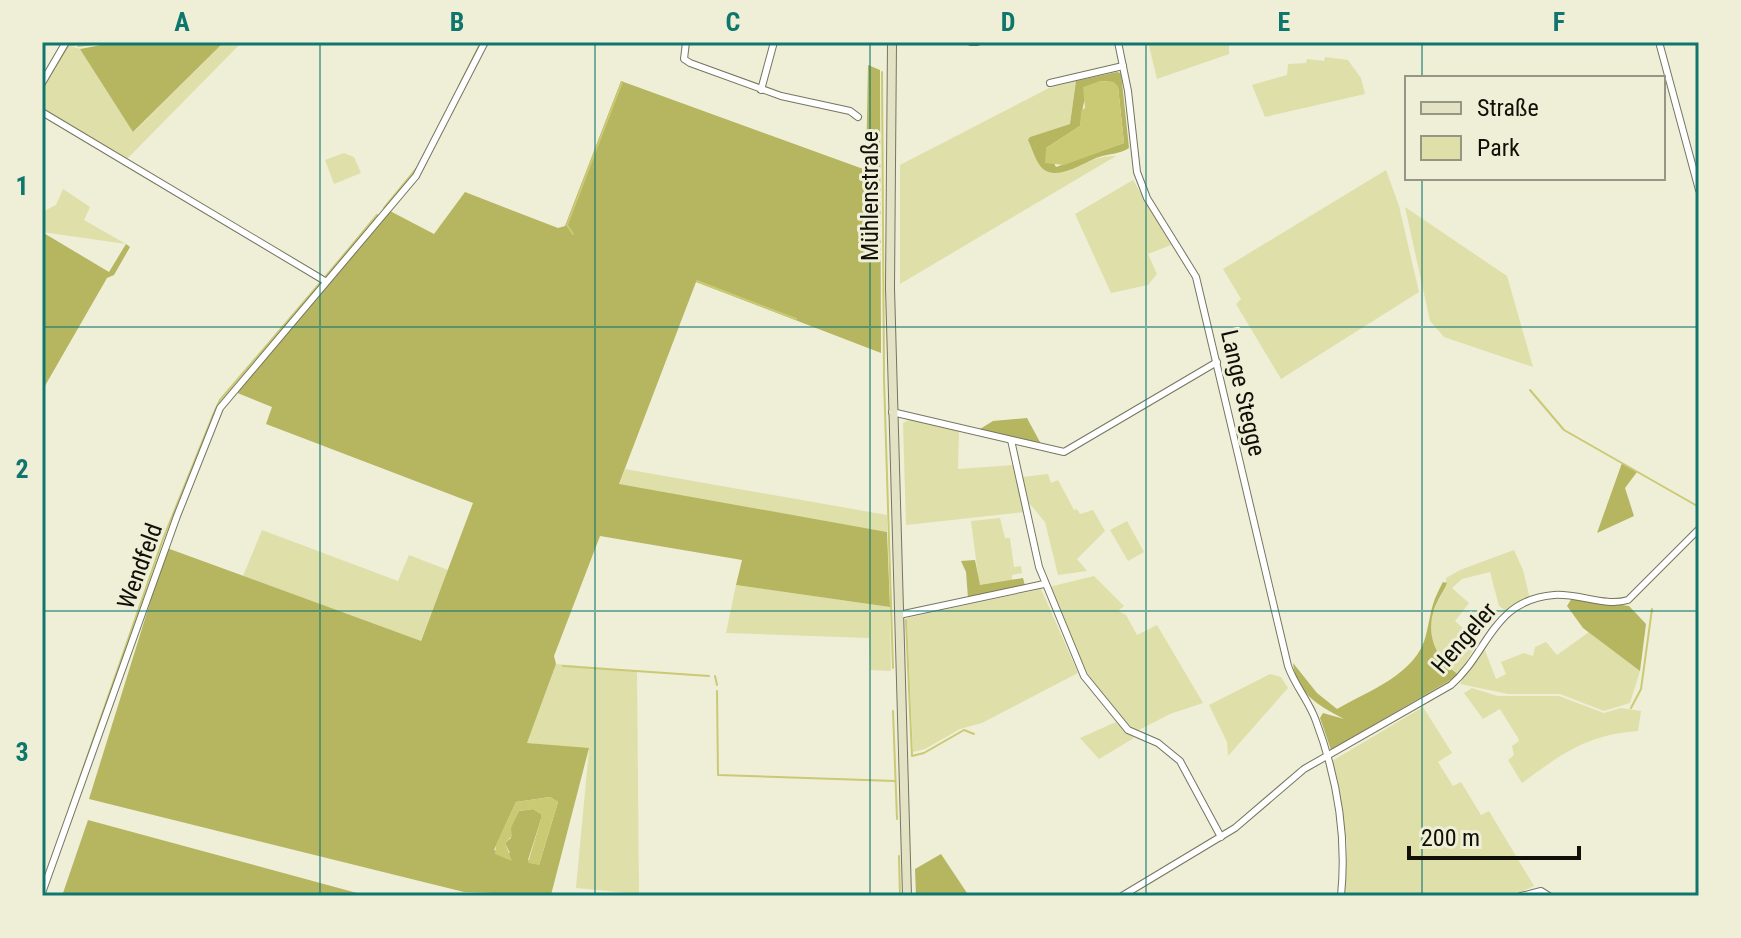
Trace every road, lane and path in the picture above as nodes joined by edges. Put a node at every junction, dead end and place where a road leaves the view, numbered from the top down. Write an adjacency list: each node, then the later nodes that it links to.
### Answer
1 (66, 42): 11 (street)
2 (485, 42): 17 (street, Wendfeld)
3 (686, 42): 13 (street)
4 (774, 42): 13 (street)
5 (892, 42): 19 (main road, Mühlenstraße)
6 (971, 42): 7 (street)
7 (977, 42)
8 (1118, 42): 10 (street, Lange Stegge)
9 (1659, 42): 16 (street)
10 (1123, 66): 12 (street); 18 (street, Lange Stegge)
11 (42, 83)
12 (1050, 83)
13 (761, 90): 15 (street)
14 (42, 112): 17 (street)
15 (858, 117)
16 (1699, 190)
17 (325, 281): 26 (street, Wendfeld)
18 (1217, 362): 20 (street); 24 (street, Lange Stegge)
19 (892, 412): 20 (street); 23 (main road, Mühlenstraße)
20 (1011, 440): 22 (street)
21 (1699, 529): 24 (street, Hengeler)
22 (1044, 584): 23 (street); 25 (street)
23 (899, 615): 27 (main road, Mühlenstraße)
24 (1328, 758): 25 (street, Hengeler); 29 (street, Lange Stegge)
25 (1221, 837): 28 (street, Hengeler)
26 (42, 893)
27 (907, 896)
28 (1122, 896)
29 (1341, 896)
30 (1521, 896): 31 (street)
31 (1549, 896)

